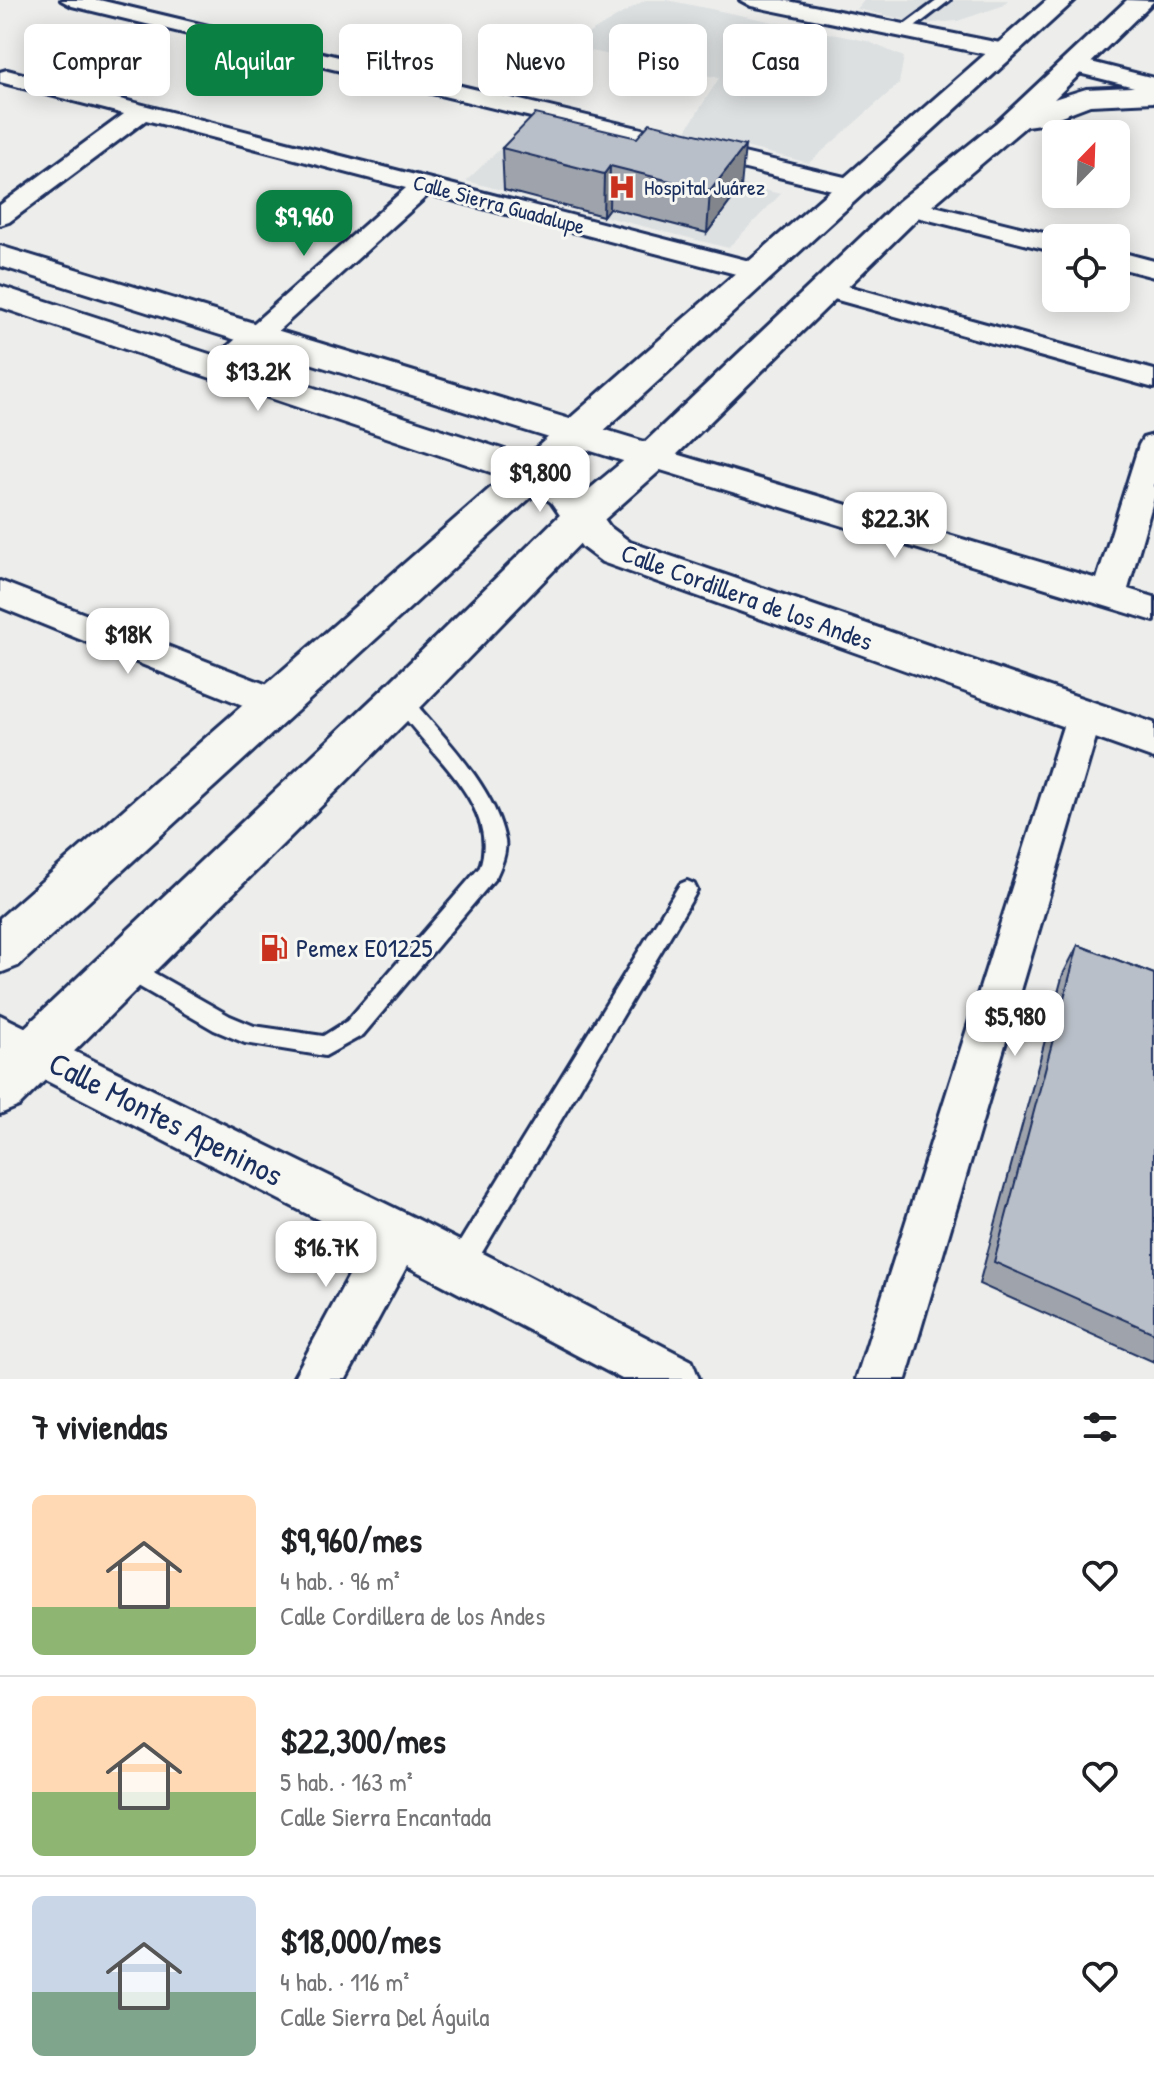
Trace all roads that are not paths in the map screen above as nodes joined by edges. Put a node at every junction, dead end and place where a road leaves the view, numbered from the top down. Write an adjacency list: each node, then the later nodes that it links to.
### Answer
1 (72, 0): 15 (street)
2 (751, 0): 6 (street)
3 (945, 0): 6 (lane)
4 (1062, 0): 7 (main road)
5 (1142, 0): 8 (main road)
6 (903, 31): 7 (street)
7 (1005, 51): 15 (main road)
8 (1075, 65): 10 (street); 13 (main road)
9 (7, 77): 12 (street, Calle Sierra Guadalupe)
10 (1154, 85)
11 (1154, 94): 13 (main road)
12 (142, 112): 14 (street, Calle Sierra Guadalupe); 17 (street)
13 (1006, 129): 16 (main road)
14 (424, 185): 22 (street, Calle Sierra Guadalupe); 25 (street)
15 (853, 187): 22 (main road)
16 (910, 208): 18 (street); 23 (main road)
17 (0, 217)
18 (1042, 241)
19 (0, 256): 25 (main road)
20 (1130, 263): 21 (street)
21 (1154, 269)
22 (759, 272): 28 (main road)
23 (826, 288): 27 (street); 30 (main road)
24 (0, 296): 26 (main road, Calle Cordillera de los Andes)
25 (255, 336): 26 (street); 28 (main road)
26 (219, 369): 31 (main road, Calle Cordillera de los Andes)
27 (1154, 379)
28 (577, 434): 30 (main road); 31 (main road)
29 (1154, 445): 34 (street)
30 (652, 457): 32 (main road); 34 (street)
31 (534, 473): 32 (main road, Calle Cordillera de los Andes); 37 (main road)
32 (583, 516): 36 (main road); 38 (main road, Calle Cordillera de los Andes)
33 (0, 593): 37 (street)
34 (1109, 595): 35 (street)
35 (1154, 609)
36 (401, 699): 42 (main road); 42 (lane)
37 (278, 704): 41 (main road)
38 (1084, 717): 39 (main road, Calle Cordillera de los Andes); 49 (street)
39 (1154, 741)
40 (687, 890): 46 (lane)
41 (0, 950)
42 (123, 967): 43 (main road)
43 (18, 1044): 44 (main road); 45 (street, Calle Montes Apeninos)
44 (0, 1088)
45 (398, 1235): 46 (street, Calle Montes Apeninos); 47 (street)
46 (459, 1267): 48 (street, Calle Montes Apeninos)
47 (318, 1379)
48 (674, 1379)
49 (881, 1379)

